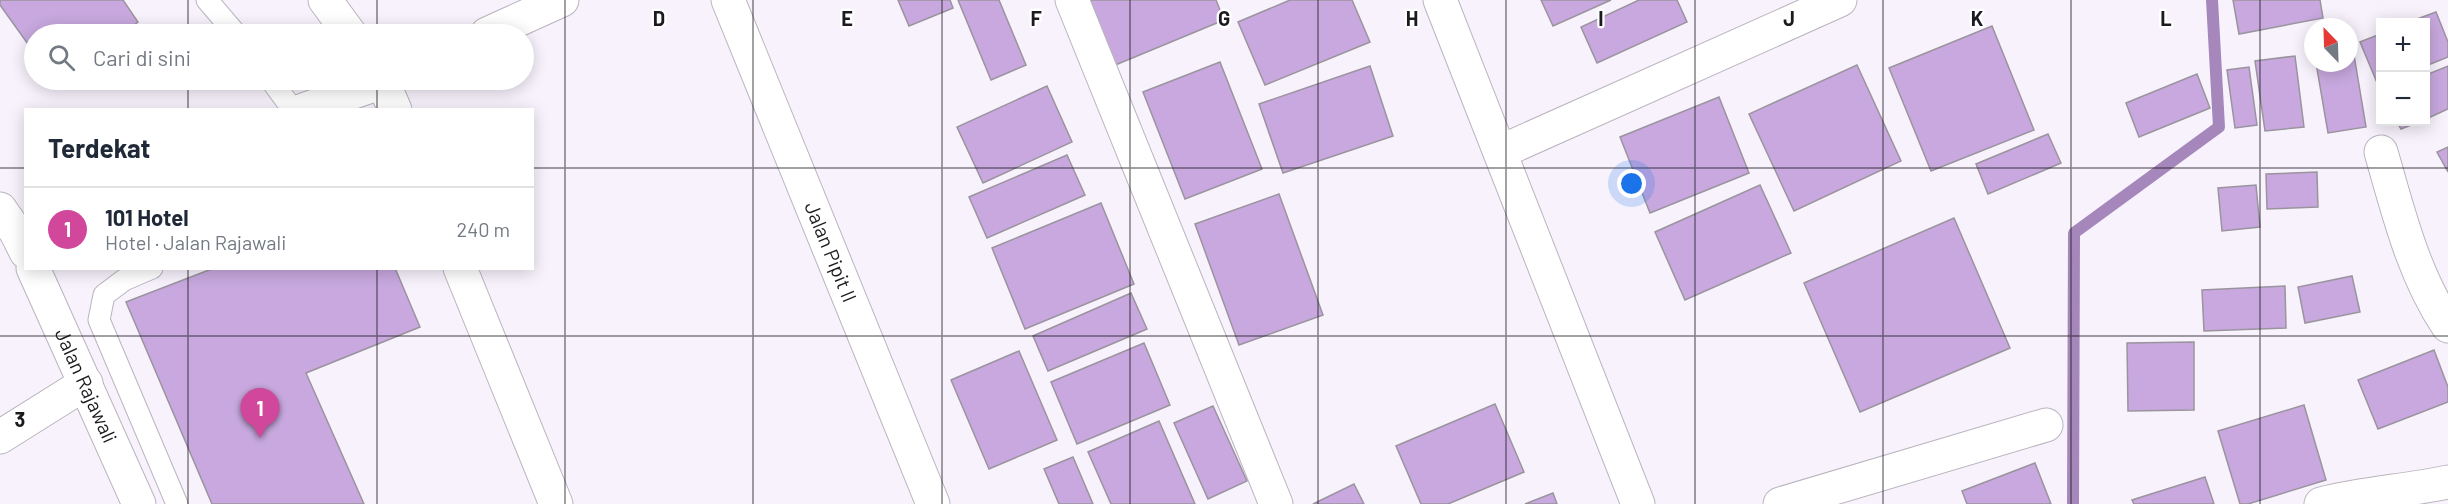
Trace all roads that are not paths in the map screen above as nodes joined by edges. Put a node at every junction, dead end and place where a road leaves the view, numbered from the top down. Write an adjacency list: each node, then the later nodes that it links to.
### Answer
1 (207, 0): 8 (lane)
2 (325, 0): 9 (street)
3 (562, 0): 10 (street)
4 (728, 0): 28 (street, Jalan Pipit II)
5 (1072, 0): 29 (street)
6 (1440, 0): 15 (street)
7 (1840, 0): 15 (street)
8 (227, 24)
9 (343, 24)
10 (509, 24)
11 (278, 90): 13 (lane)
12 (376, 90): 14 (street)
13 (292, 108)
14 (310, 108)
15 (1500, 152): 30 (street)
16 (2381, 152): 20 (street)
17 (34, 270): 21 (street, Jalan Rajawali)
18 (147, 270): 26 (lane)
19 (461, 270): 27 (street)
20 (2448, 326)
21 (86, 383): 23 (street); 25 (street, Jalan Rajawali)
22 (2046, 425): 31 (street)
23 (0, 437)
24 (2448, 482): 32 (street)
25 (139, 504)
26 (177, 504)
27 (556, 504)
28 (933, 504)
29 (1276, 504)
30 (1638, 504)
31 (1779, 504)
32 (2321, 504)

